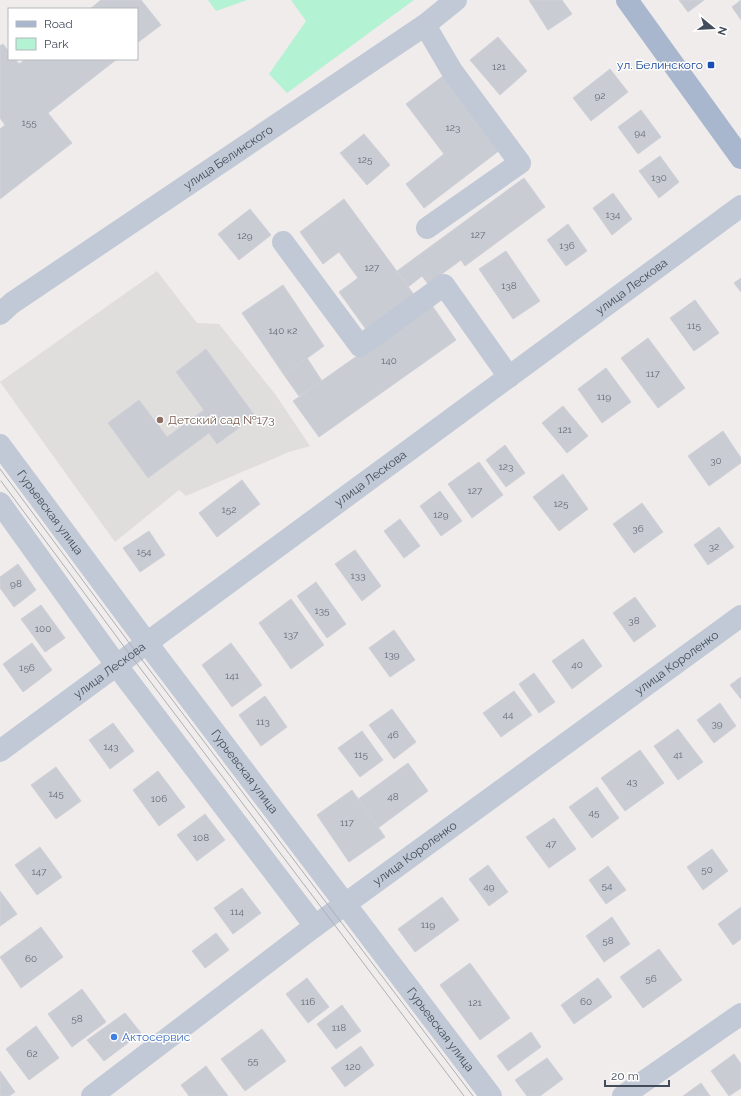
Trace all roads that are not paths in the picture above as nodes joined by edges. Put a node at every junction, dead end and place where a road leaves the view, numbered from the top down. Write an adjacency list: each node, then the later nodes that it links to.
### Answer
1 (456, 0): 3 (street, улица Белинского)
2 (627, 0): 4 (main road)
3 (425, 25): 6 (street); 8 (street, улица Белинского)
4 (741, 158)
5 (741, 206): 9 (street, улица Лескова)
6 (427, 228)
7 (283, 242): 9 (street)
8 (0, 314)
9 (509, 376): 13 (street, улица Лескова)
10 (0, 445): 13 (street, Гурьевская улица)
11 (0, 503): 14 (street)
12 (741, 616): 16 (street, улица Короленко)
13 (147, 643): 14 (street, улица Лескова); 16 (street, Гурьевская улица)
14 (118, 666): 15 (street, улица Лескова); 17 (street)
15 (0, 751)
16 (347, 904): 17 (street, улица Короленко); 20 (street, Гурьевская улица)
17 (315, 926): 19 (street, улица Короленко)
18 (741, 1014): 21 (street)
19 (92, 1096)
20 (492, 1096)
21 (623, 1096)

